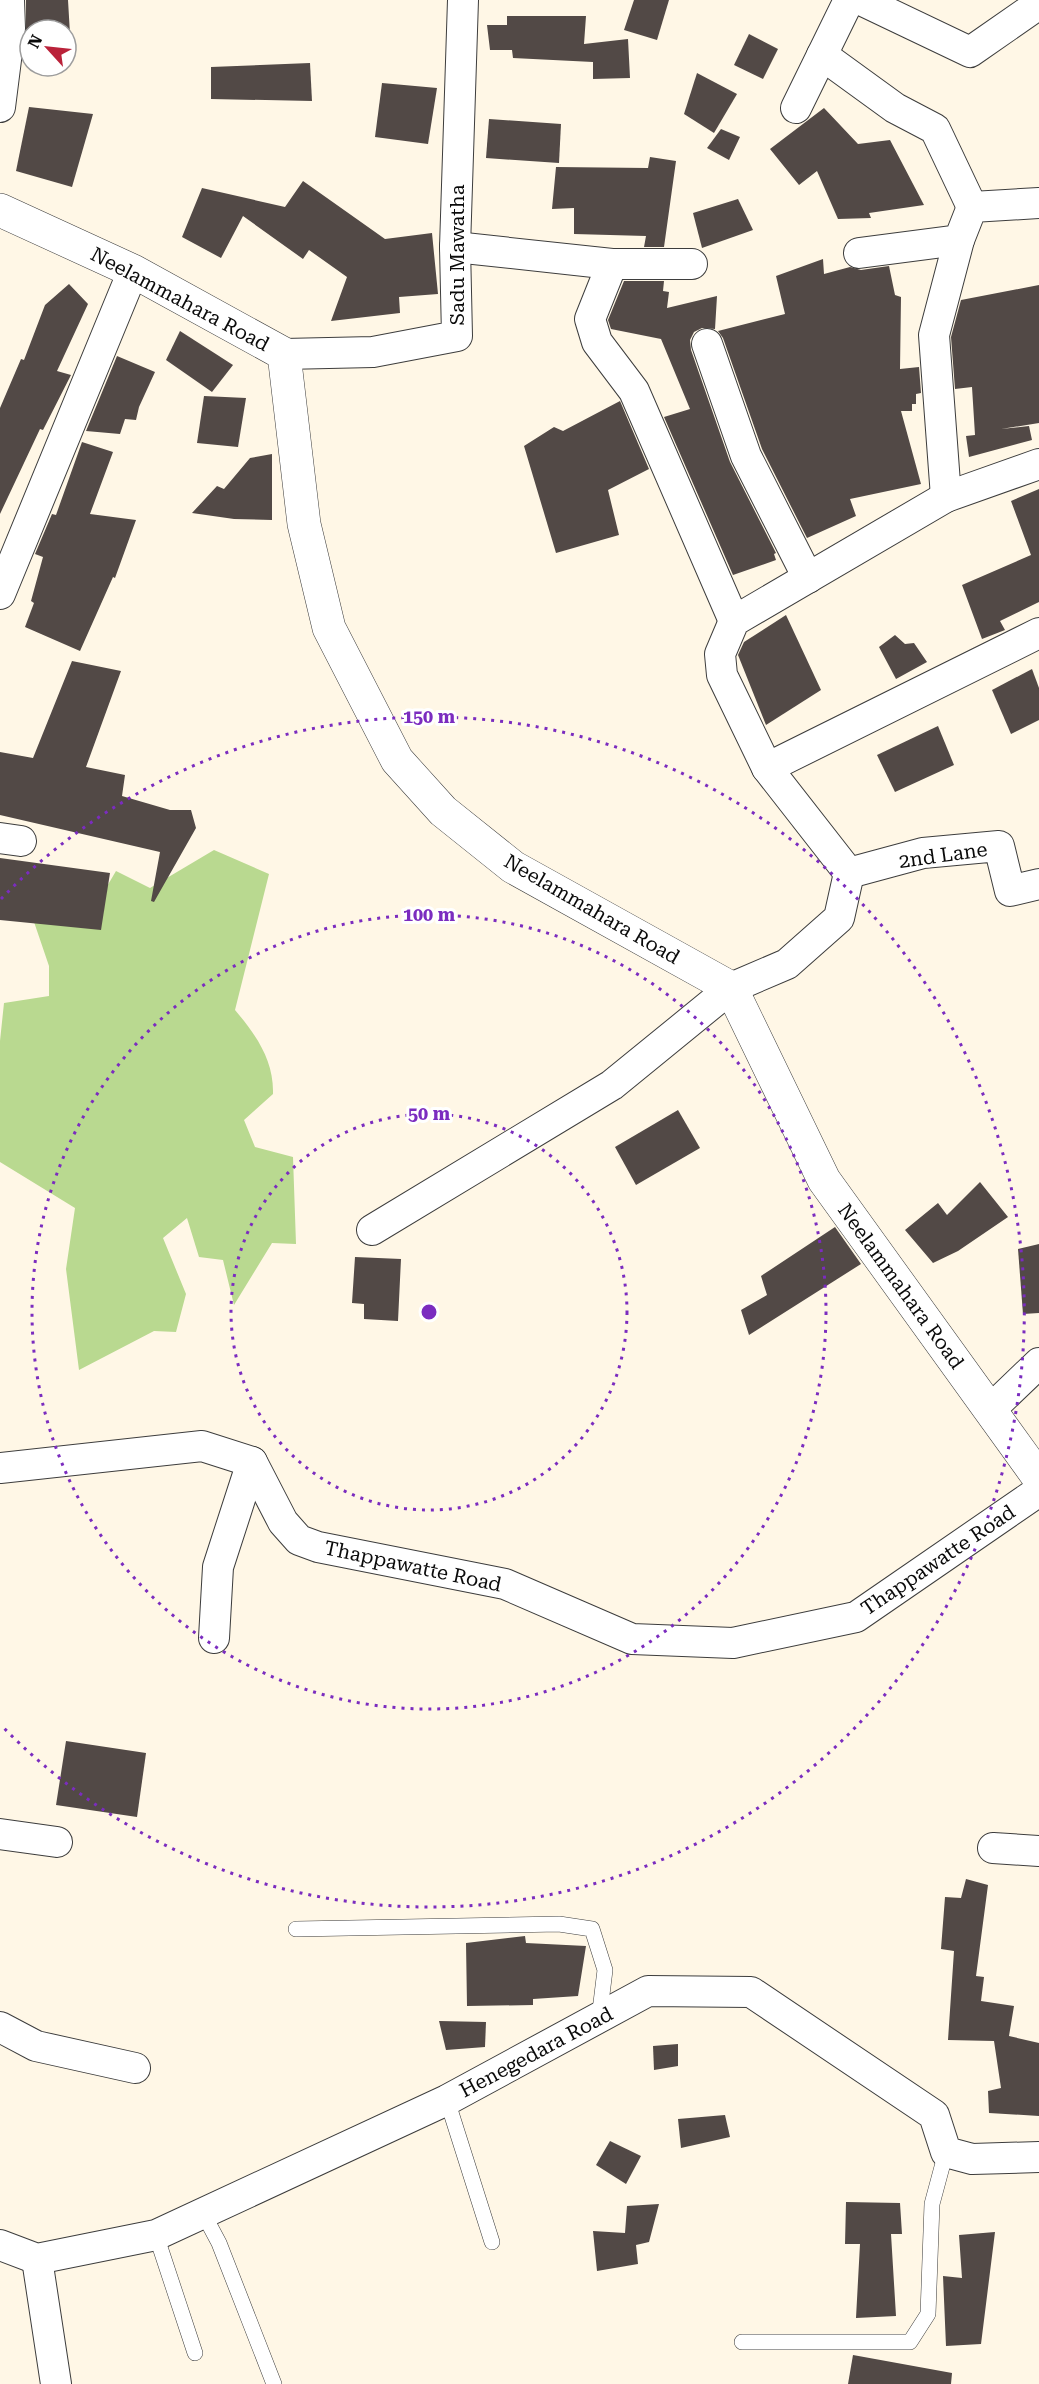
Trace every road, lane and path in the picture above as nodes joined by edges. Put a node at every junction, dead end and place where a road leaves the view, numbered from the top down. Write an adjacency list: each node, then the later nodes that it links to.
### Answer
1 (9, 0): 7 (street)
2 (463, 0): 13 (street, Sadu Mawatha)
3 (849, 0): 6 (street)
4 (861, 0): 5 (street)
5 (1039, 4)
6 (822, 55): 8 (street); 10 (street)
7 (0, 107)
8 (796, 108)
9 (1039, 203): 10 (street)
10 (972, 207): 12 (street)
11 (0, 210): 17 (street, Neelammahara Road)
12 (959, 240): 14 (street); 21 (street)
13 (455, 247): 15 (street); 19 (street, Sadu Mawatha)
14 (859, 253)
15 (612, 264): 16 (street); 24 (street)
16 (692, 264)
17 (133, 271): 19 (street, Neelammahara Road); 23 (street)
18 (707, 344): 22 (street)
19 (284, 354): 29 (street, Neelammahara Road)
20 (1039, 464): 21 (street)
21 (946, 497): 22 (street)
22 (808, 578): 24 (street)
23 (0, 594)
24 (734, 621): 26 (street)
25 (1039, 633): 26 (street)
26 (767, 768): 27 (street)
27 (849, 873): 28 (street, 2nd Lane); 29 (street)
28 (1039, 884)
29 (731, 988): 30 (street); 32 (street, Neelammahara Road)
30 (372, 1230)
31 (1039, 1363): 32 (street)
32 (991, 1409): 35 (street, Neelammahara Road)
33 (252, 1462): 34 (street); 36 (street, Thappawatte Road); 37 (street)
34 (0, 1468)
35 (1039, 1478)
36 (1039, 1491)
37 (214, 1638)
38 (0, 1834): 39 (street)
39 (57, 1842)
40 (993, 1848): 41 (street)
41 (1039, 1851)
42 (296, 1929): 43 (lane)
43 (599, 2019): 46 (street, Henegedara Road); 47 (street, Henegedara Road)
44 (0, 2027): 45 (street)
45 (135, 2068)
46 (447, 2100): 49 (street, Henegedara Road); 51 (lane)
47 (946, 2152): 48 (street); 54 (lane)
48 (1039, 2157)
49 (203, 2213): 50 (street, Henegedara Road); 57 (lane)
50 (156, 2235): 53 (street, Henegedara Road); 55 (lane)
51 (492, 2242)
52 (0, 2245): 53 (street)
53 (37, 2259): 56 (street)
54 (742, 2342)
55 (195, 2353)
56 (56, 2384)
57 (274, 2384)

